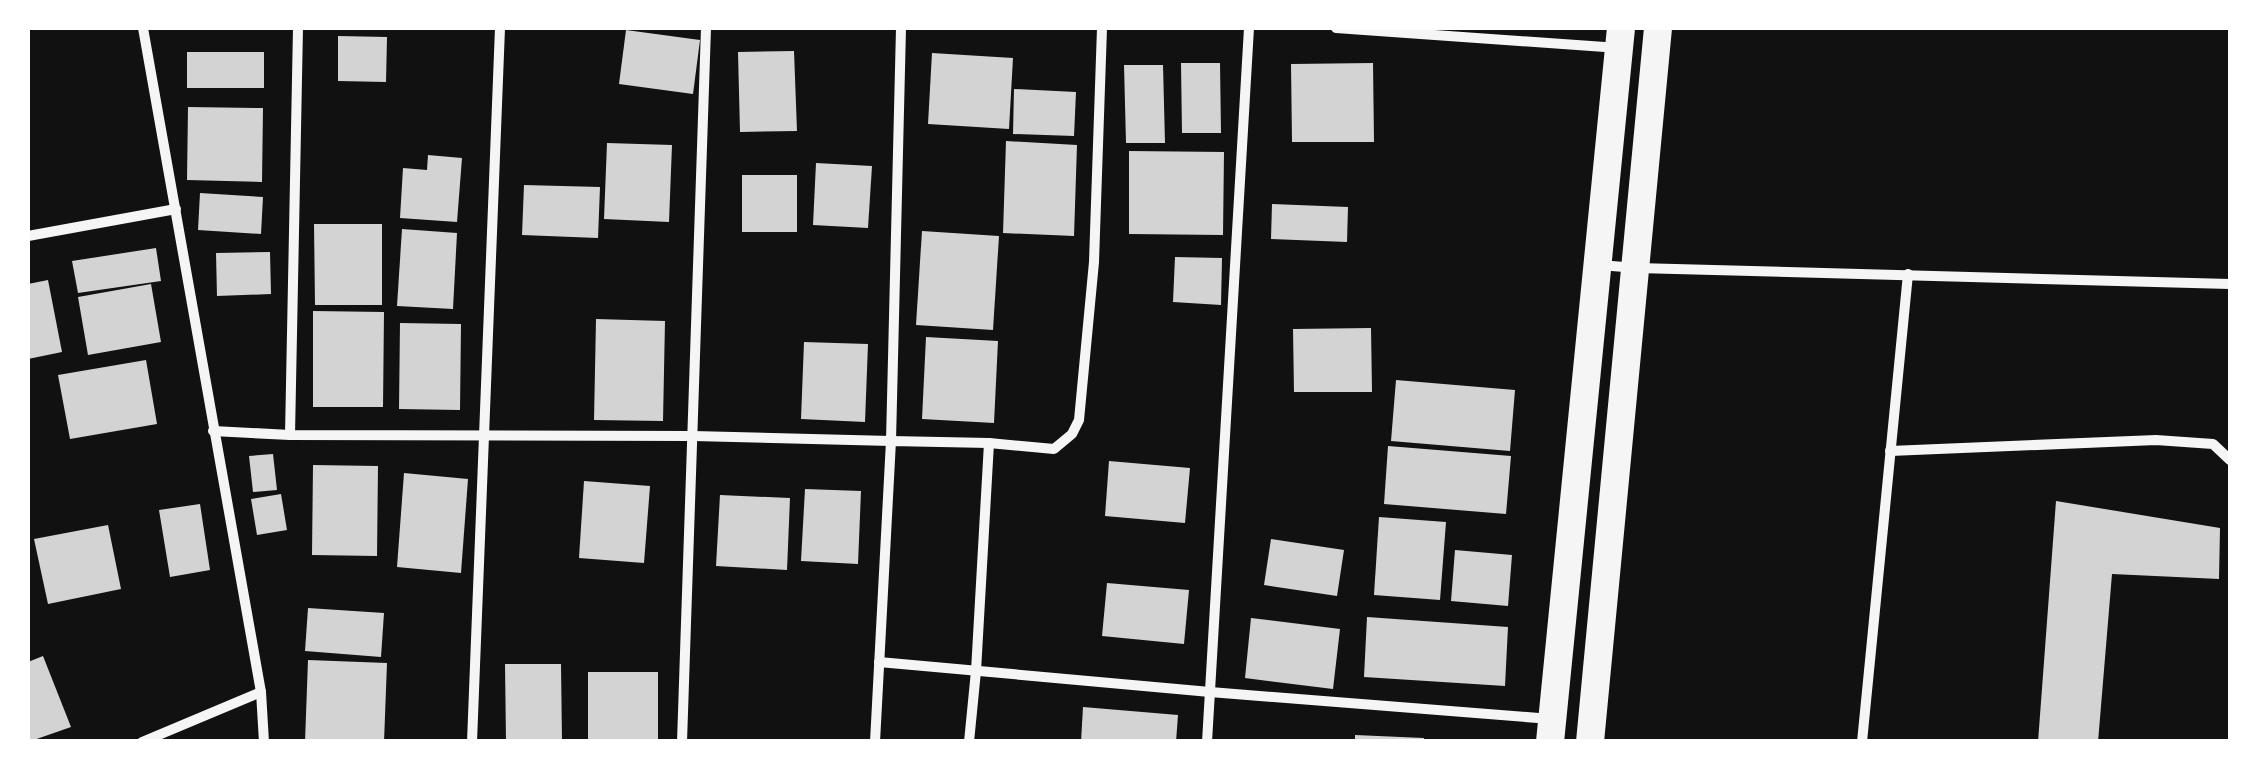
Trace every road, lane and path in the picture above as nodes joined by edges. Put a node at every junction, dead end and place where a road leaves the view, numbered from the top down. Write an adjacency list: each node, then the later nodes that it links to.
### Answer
1 (142, 28): 11 (street)
2 (298, 28): 19 (street)
3 (500, 28): 18 (street)
4 (706, 28): 20 (street)
5 (901, 28): 21 (street)
6 (1102, 28): 22 (street)
7 (1249, 28): 28 (street)
8 (1336, 28): 10 (street)
9 (1658, 28): 14 (highway)
10 (1620, 38): 13 (highway)
11 (176, 209): 12 (street); 17 (street)
12 (28, 236)
13 (1598, 265): 14 (street); 29 (highway)
14 (1636, 268): 15 (street); 37 (highway)
15 (1908, 274): 16 (street); 23 (street)
16 (2230, 284)
17 (213, 431): 19 (street); 27 (street)
18 (483, 434): 19 (street); 20 (street); 32 (street)
19 (290, 435)
20 (693, 436): 21 (street); 33 (street)
21 (890, 441): 22 (street); 25 (street)
22 (989, 443): 26 (street)
23 (1890, 451): 24 (street); 38 (street)
24 (2230, 460)
25 (880, 662): 26 (street); 34 (street)
26 (976, 671): 28 (street); 35 (street)
27 (261, 692): 30 (street); 31 (street)
28 (1210, 692): 29 (street); 36 (street)
29 (1551, 731)
30 (142, 742)
31 (264, 742)
32 (472, 742)
33 (682, 742)
34 (876, 742)
35 (969, 742)
36 (1207, 742)
37 (1590, 742)
38 (1862, 742)

